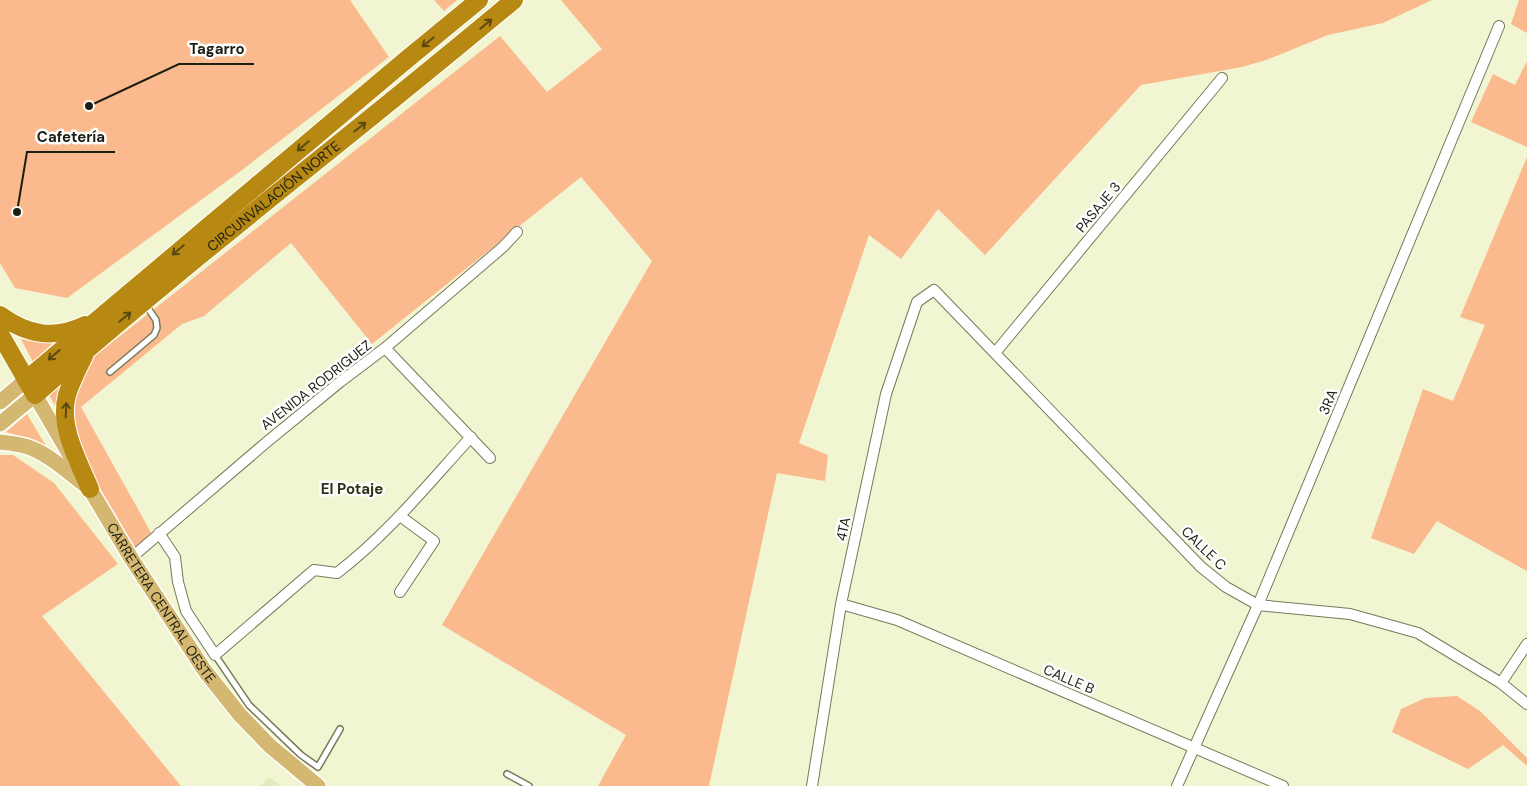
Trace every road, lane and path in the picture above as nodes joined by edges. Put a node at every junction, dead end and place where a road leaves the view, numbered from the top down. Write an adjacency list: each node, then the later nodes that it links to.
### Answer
1 (479, 0): 9 (highway, CIRCUNVALACIÓN NORTE, one-way to 9)
2 (514, 0): 7 (highway, CIRCUNVALACIÓN NORTE, one-way to 2)
3 (1499, 26): 28 (street, 3RA)
4 (1222, 78): 13 (street, PASAJE 3)
5 (517, 232): 12 (street, AVENIDA RODRIGUEZ)
6 (934, 290): 13 (street, CALLE C); 27 (street, 4TA)
7 (143, 301): 11 (highway, CIRCUNVALACIÓN NORTE, one-way to 7); 14 (lane)
8 (0, 315): 9 (highway)
9 (92, 322): 15 (highway, CIRCUNVALACIÓN NORTE, one-way to 15)
10 (0, 334): 15 (highway)
11 (96, 342): 16 (highway, CIRCUNVALACIÓN NORTE); 22 (highway, one-way to 11)
12 (385, 348): 19 (street); 24 (street, AVENIDA RODRIGUEZ)
13 (995, 353): 28 (street, CALLE C)
14 (110, 372)
15 (26, 380): 16 (highway); 17 (main road)
16 (35, 395): 18 (main road); 22 (main road, CARRETERA CENTRAL OESTE)
17 (0, 402)
18 (0, 424)
19 (470, 437): 21 (street); 23 (street)
20 (0, 442): 22 (main road)
21 (490, 458)
22 (90, 489): 25 (main road, CARRETERA CENTRAL OESTE)
23 (400, 516): 26 (street); 30 (street)
24 (159, 533): 25 (street, AVENIDA RODRIGUEZ); 30 (street)
25 (131, 558): 36 (main road, CARRETERA CENTRAL OESTE)
26 (400, 592)
27 (841, 604): 34 (street, CALLE B); 38 (street, 4TA)
28 (1258, 605): 31 (street, CALLE C); 34 (street, 3RA)
29 (1527, 644): 31 (street)
30 (215, 655): 33 (lane)
31 (1501, 682): 32 (street, CALLE C)
32 (1527, 704)
33 (340, 729)
34 (1194, 747): 39 (street, 3RA); 40 (street, CALLE B)
35 (507, 774): 37 (lane)
36 (318, 786)
37 (529, 786)
38 (812, 786)
39 (1177, 786)
40 (1283, 786)

